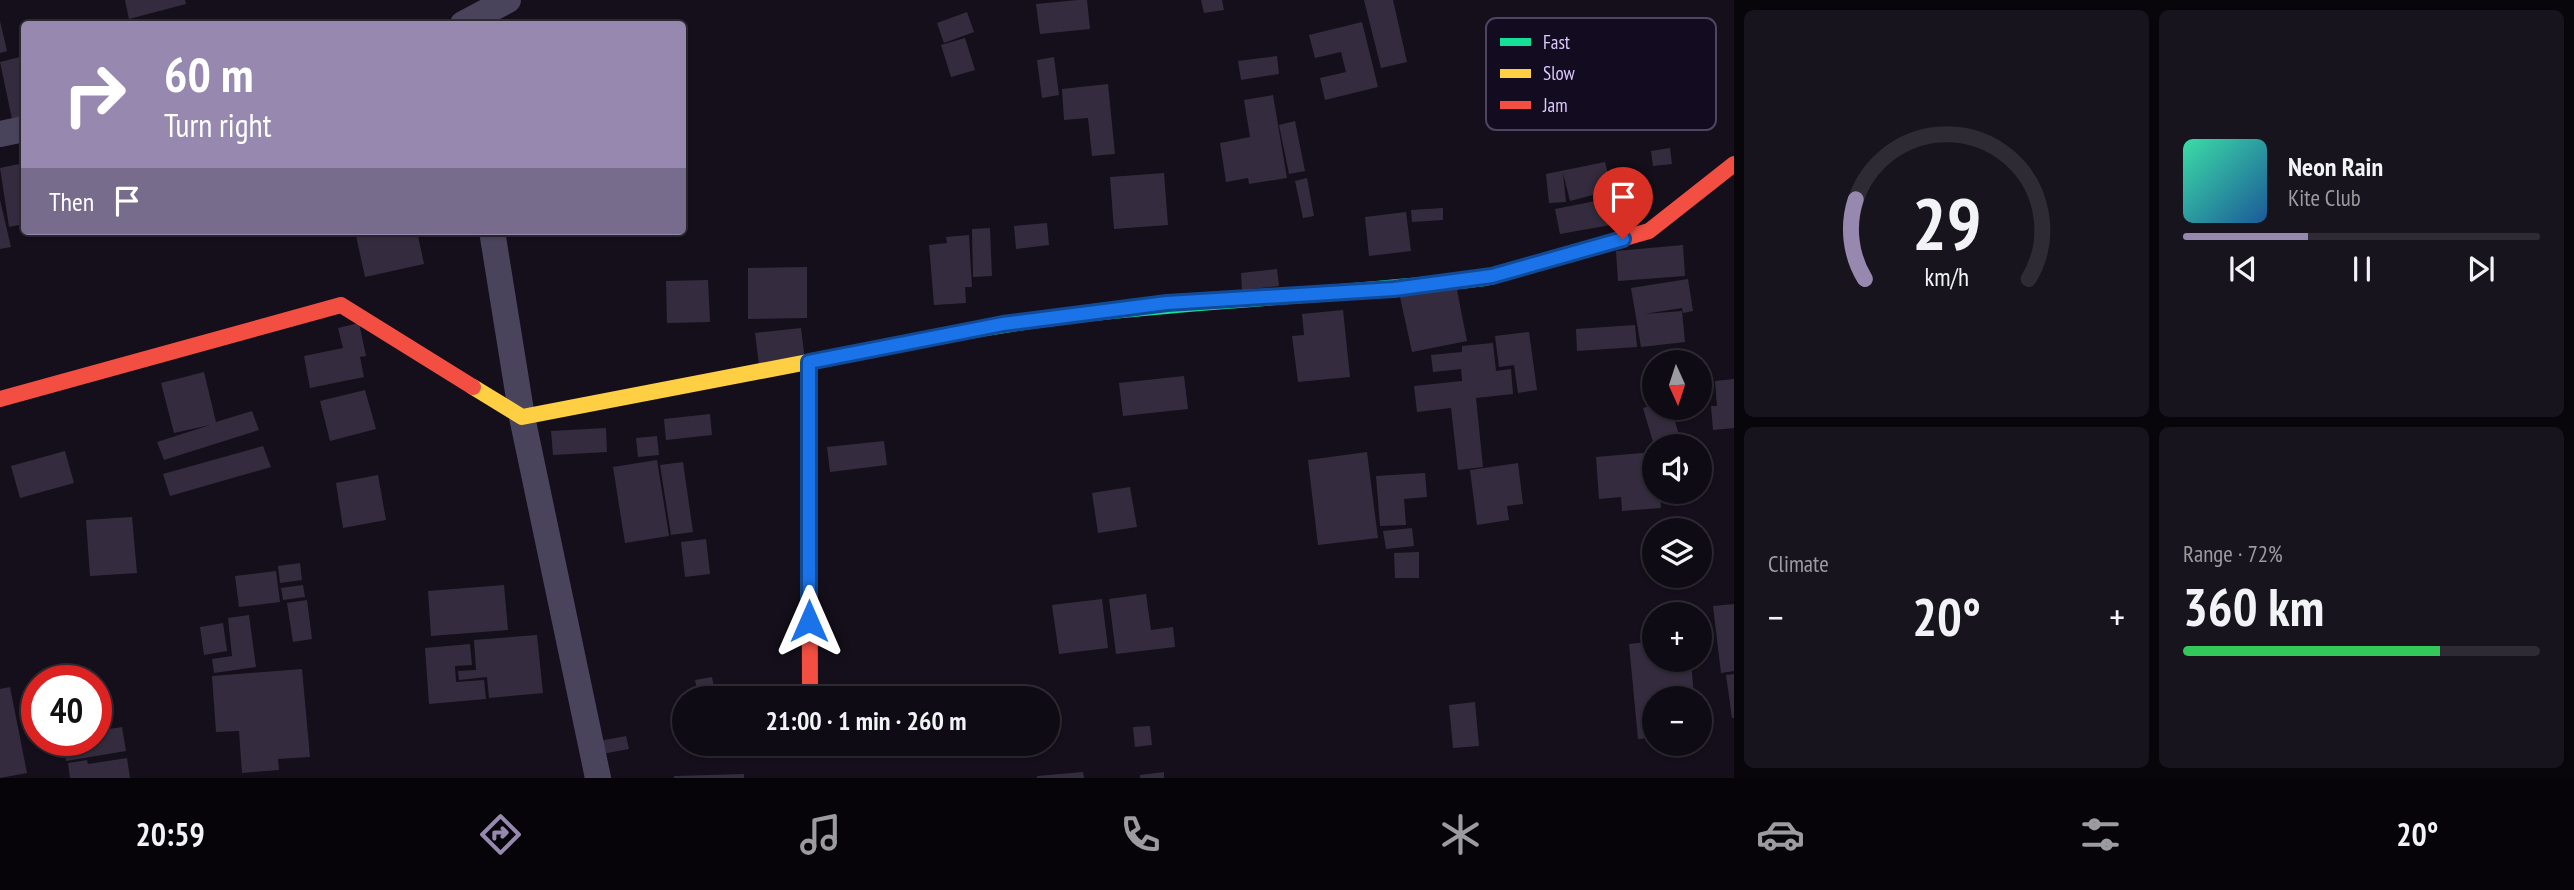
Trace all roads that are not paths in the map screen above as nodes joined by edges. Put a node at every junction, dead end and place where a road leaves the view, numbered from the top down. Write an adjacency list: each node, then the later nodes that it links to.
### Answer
1 (456, 0): 3 (street)
2 (508, 0): 4 (street)
3 (460, 21)
4 (467, 21)
5 (21, 130): 6 (street)
6 (0, 134)
7 (1734, 164): 9 (street)
8 (493, 235): 11 (street)
9 (809, 362): 11 (street); 12 (street)
10 (0, 399): 11 (street)
11 (522, 417): 13 (street)
12 (810, 686)
13 (598, 778)

